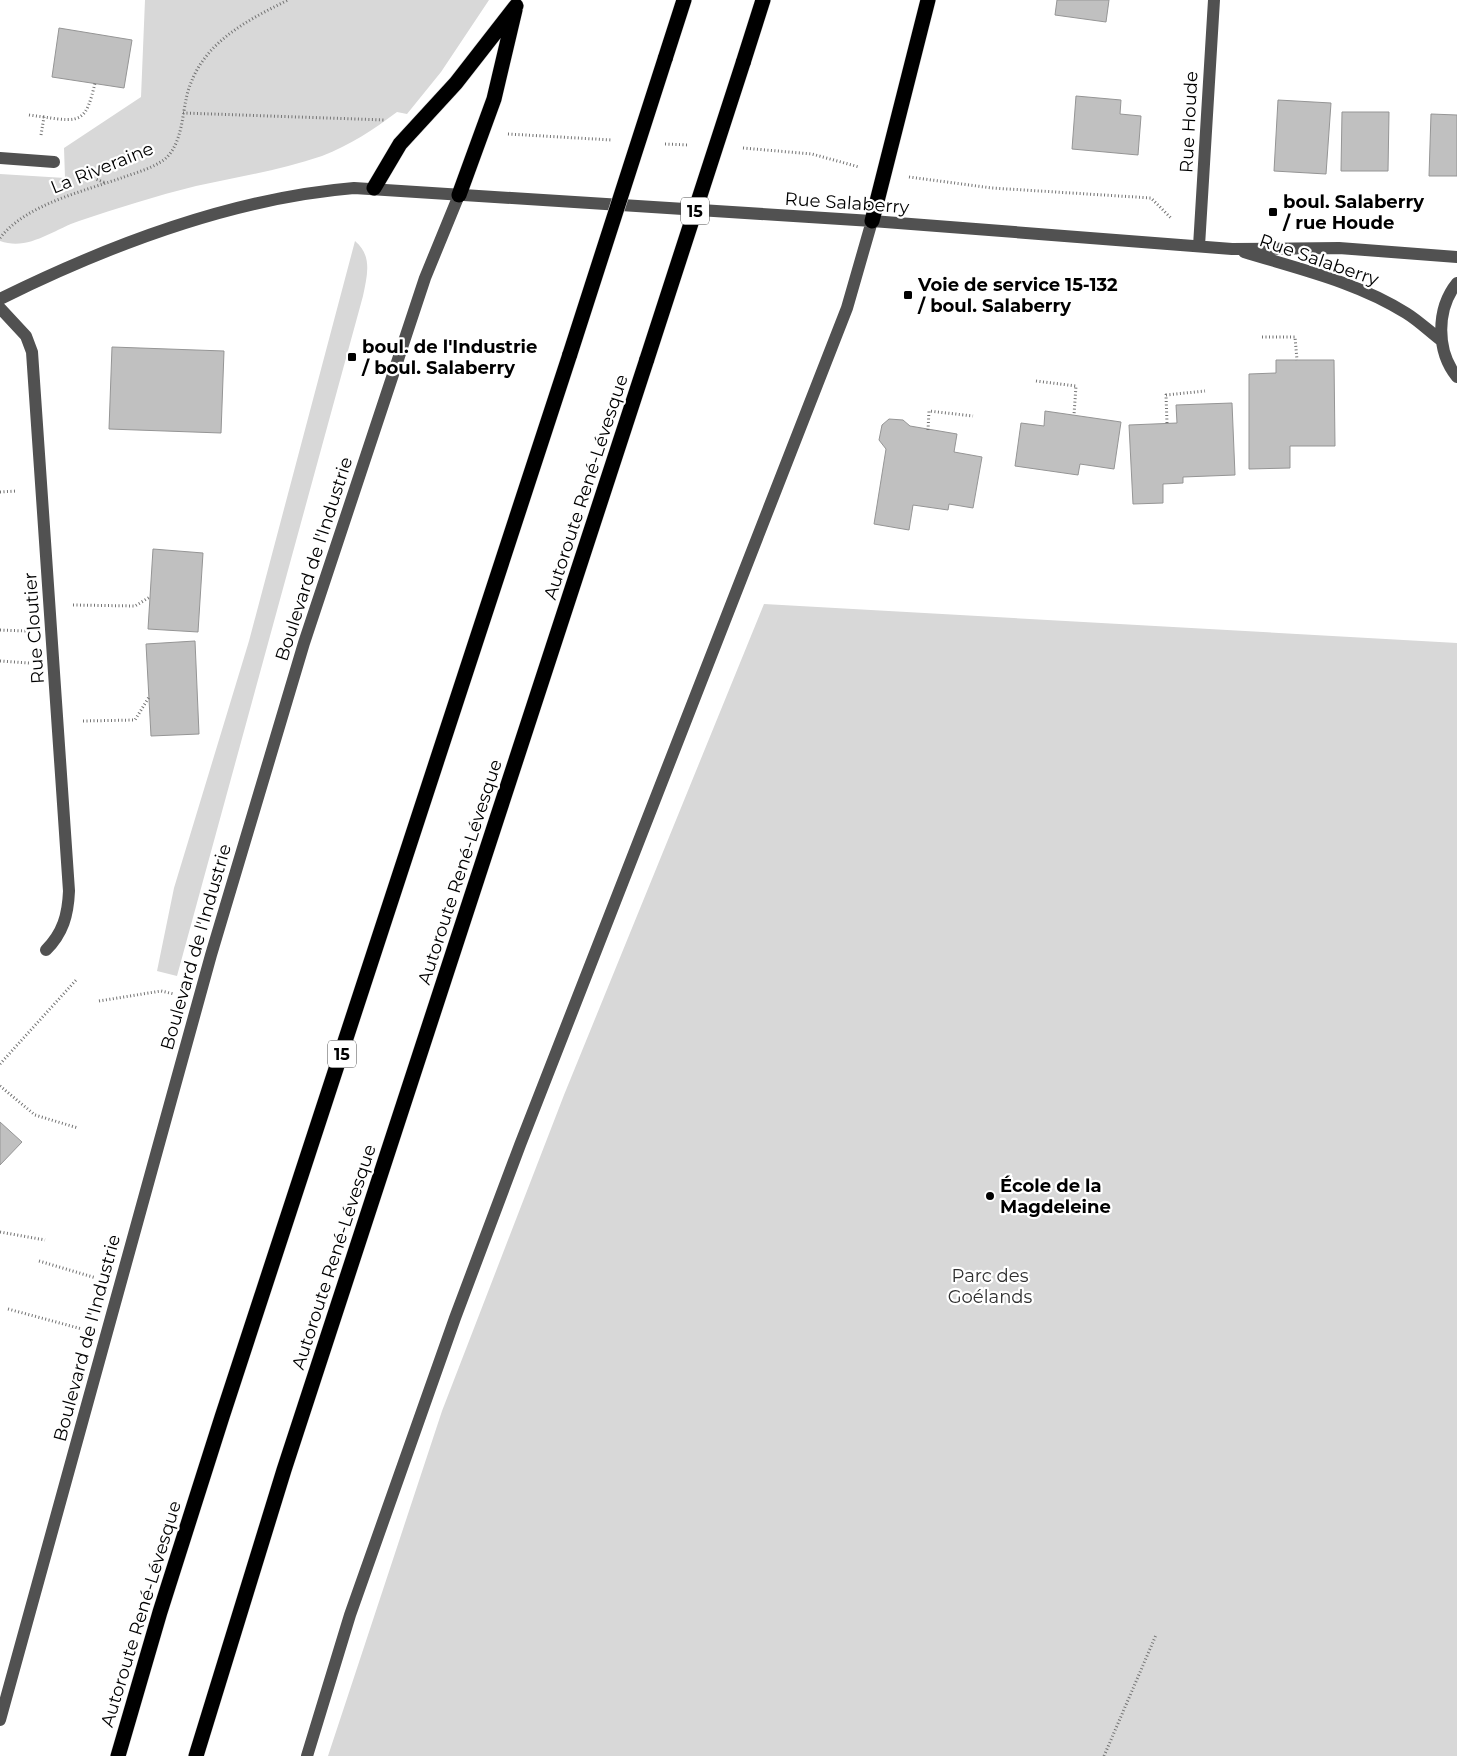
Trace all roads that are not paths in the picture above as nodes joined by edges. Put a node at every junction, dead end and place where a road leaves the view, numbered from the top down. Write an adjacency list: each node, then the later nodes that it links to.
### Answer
1 (684, 0): 21 (highway, Autoroute René-Lévesque / 15, bridge)
2 (763, 0): 22 (highway, Autoroute René-Lévesque / 15, bridge)
3 (928, 0): 10 (highway)
4 (1214, 0): 11 (street, Rue Houde)
5 (517, 3): 8 (highway); 9 (highway)
6 (0, 158): 7 (street)
7 (54, 162)
8 (374, 188): 9 (street, Rue Salaberry); 15 (street, Rue Salaberry)
9 (460, 195): 10 (street, Rue Salaberry); 20 (street, Boulevard de l'Industrie)
10 (872, 222): 11 (street, Rue Salaberry); 23 (street)
11 (1199, 246): 12 (street, Rue Salaberry)
12 (1232, 249): 13 (street, Rue Salaberry); 17 (street, Rue Salaberry)
13 (1457, 257)
14 (1457, 283): 17 (street)
15 (0, 299)
16 (0, 308): 19 (street, Rue Cloutier)
17 (1442, 342): 18 (street)
18 (1457, 377)
19 (46, 950)
20 (0, 1720)
21 (118, 1756)
22 (196, 1756)
23 (307, 1756)

